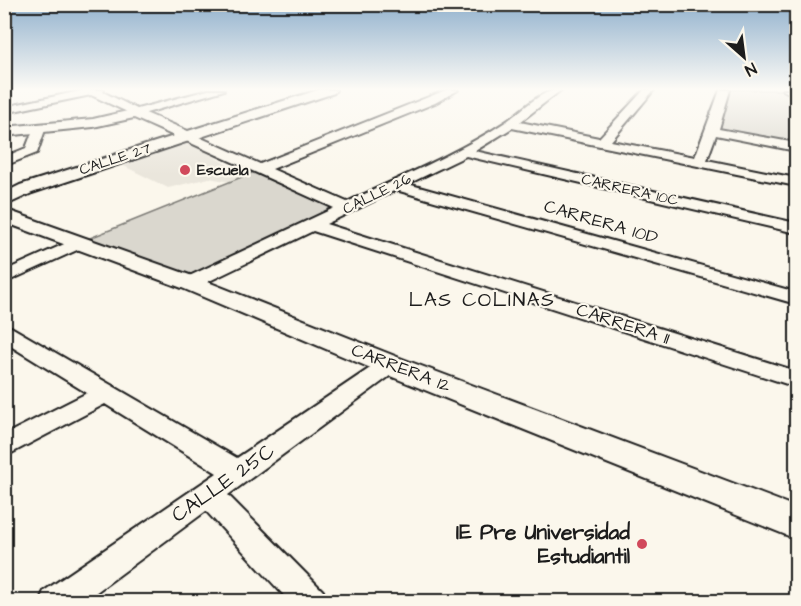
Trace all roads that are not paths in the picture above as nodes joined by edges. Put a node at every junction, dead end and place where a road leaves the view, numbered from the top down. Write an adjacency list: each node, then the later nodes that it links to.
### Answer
1 (10, 118): 10 (street)
2 (113, 118): 10 (street)
3 (147, 118): 13 (street)
4 (241, 118): 13 (street, CALLE 27)
5 (388, 118): 19 (street)
6 (518, 118): 9 (street, CALLE 26)
7 (624, 118): 14 (street)
8 (716, 118): 11 (street)
9 (510, 124): 14 (street); 16 (street, CALLE 26)
10 (31, 130): 12 (street); 17 (street)
11 (712, 131): 15 (street); 18 (street)
12 (4, 132)
13 (186, 136): 19 (street); 22 (street, CALLE 27)
14 (602, 143): 18 (street)
15 (796, 147)
16 (464, 152): 21 (street, CALLE 26); 26 (street, CARRERA 10C)
17 (4, 162)
18 (699, 163): 20 (street)
19 (260, 169): 23 (street)
20 (796, 182)
21 (395, 185): 23 (street, CALLE 26); 30 (street, CARRERA 10D)
22 (4, 201)
23 (347, 208): 25 (street, CALLE 26)
24 (4, 215): 27 (street, CARRERA 12)
25 (312, 225): 29 (street, CALLE 26); 33 (street, CARRERA 11)
26 (796, 228)
27 (80, 242): 28 (street); 29 (street, CARRERA 12)
28 (4, 278)
29 (190, 283): 32 (street, CARRERA 12)
30 (796, 298)
31 (6, 334): 34 (street)
32 (390, 364): 36 (street, CALLE 25C); 38 (street, CARRERA 12)
33 (796, 380)
34 (106, 393): 35 (street); 36 (street)
35 (4, 447)
36 (238, 472): 37 (street, CALLE 25C)
37 (208, 494): 39 (street, CALLE 25C); 40 (street)
38 (796, 524)
39 (56, 602)
40 (312, 602)

